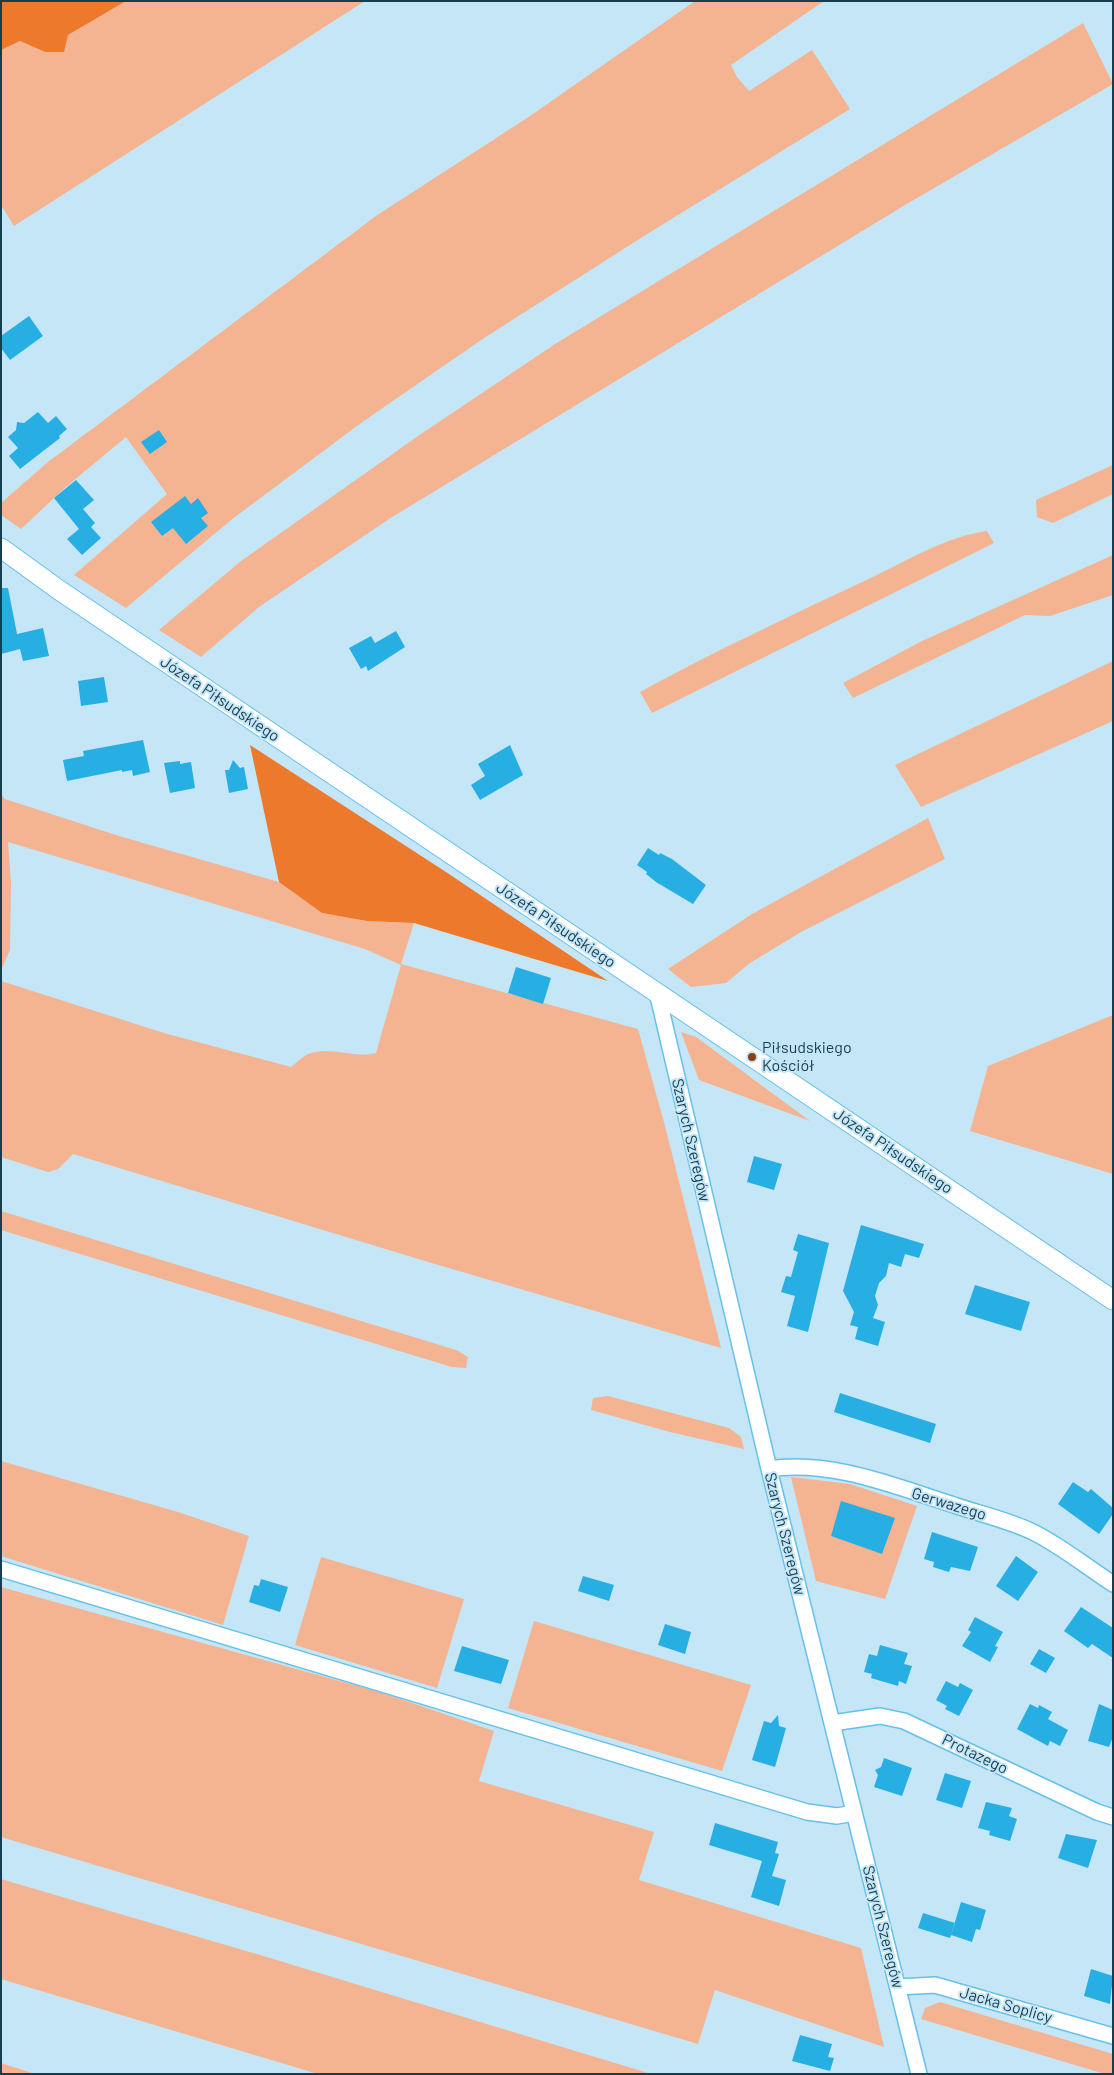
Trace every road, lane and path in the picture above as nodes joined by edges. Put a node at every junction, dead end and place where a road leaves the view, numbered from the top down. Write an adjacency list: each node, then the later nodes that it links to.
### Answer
1 (1, 548): 2 (street, Józefa Piłsudskiego)
2 (657, 992): 3 (street, Józefa Piłsudskiego); 4 (street, Szarych Szeregów)
3 (1113, 1300)
4 (769, 1469): 6 (street, Gerwazego); 7 (street, Szarych Szeregów)
5 (1, 1569): 8 (street)
6 (1113, 1584)
7 (832, 1723): 8 (street, Szarych Szeregów); 9 (street, Protazego)
8 (854, 1813): 10 (street, Szarych Szeregów)
9 (1113, 1817)
10 (898, 1987): 11 (street, Jacka Soplicy); 12 (street, Szarych Szeregów)
11 (1113, 2036)
12 (918, 2074)

